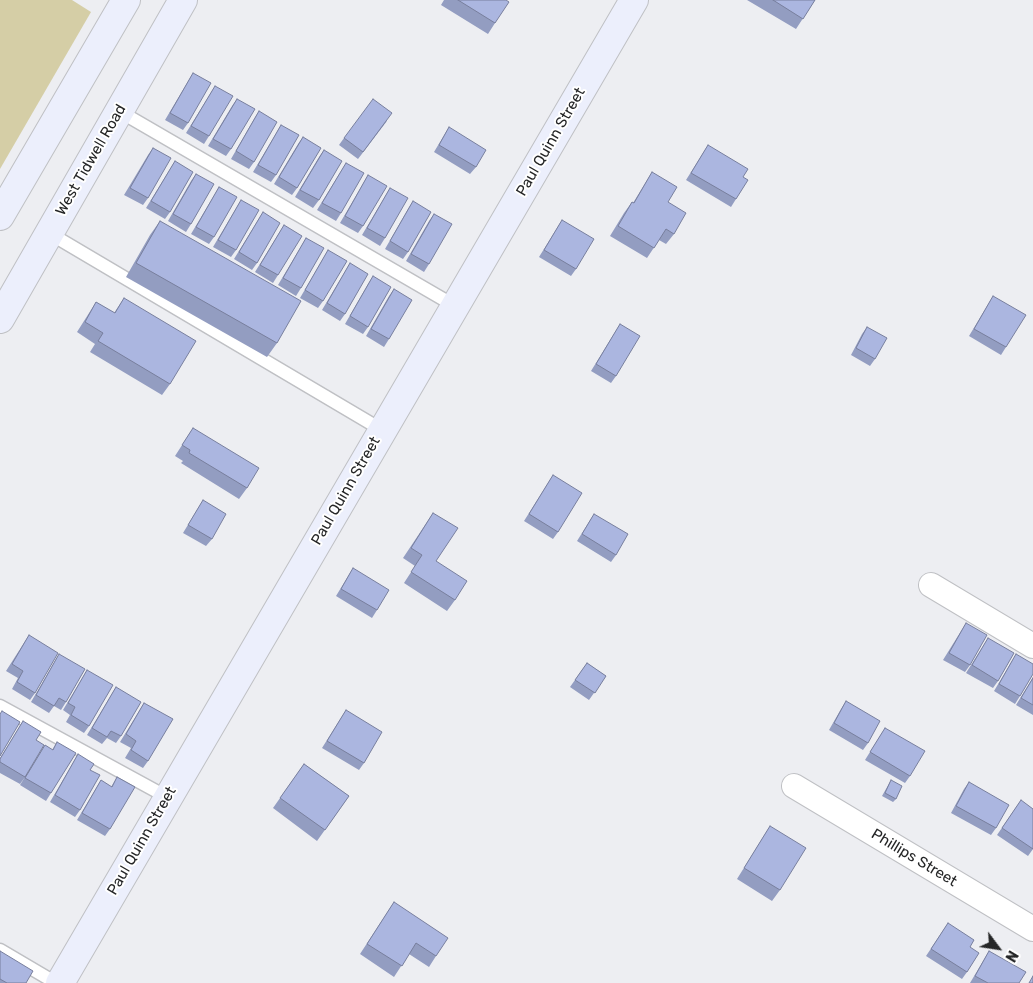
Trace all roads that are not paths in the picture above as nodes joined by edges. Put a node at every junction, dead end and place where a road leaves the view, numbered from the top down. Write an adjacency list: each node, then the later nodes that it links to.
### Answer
1 (126, 0): 5 (street)
2 (183, 0): 4 (street, West Tidwell Road)
3 (634, 0): 7 (street, Paul Quinn Street)
4 (119, 111): 6 (street, West Tidwell Road); 7 (lane)
5 (0, 216)
6 (49, 233): 8 (street, West Tidwell Road); 9 (lane)
7 (455, 306): 9 (street, Paul Quinn Street)
8 (0, 319)
9 (382, 430): 14 (street, Paul Quinn Street)
10 (931, 585): 11 (street)
11 (1033, 646)
12 (0, 706): 14 (lane)
13 (794, 786): 15 (street, Phillips Street)
14 (167, 797): 17 (street, Paul Quinn Street)
15 (1033, 930)
16 (0, 950): 17 (lane)
17 (58, 983)

